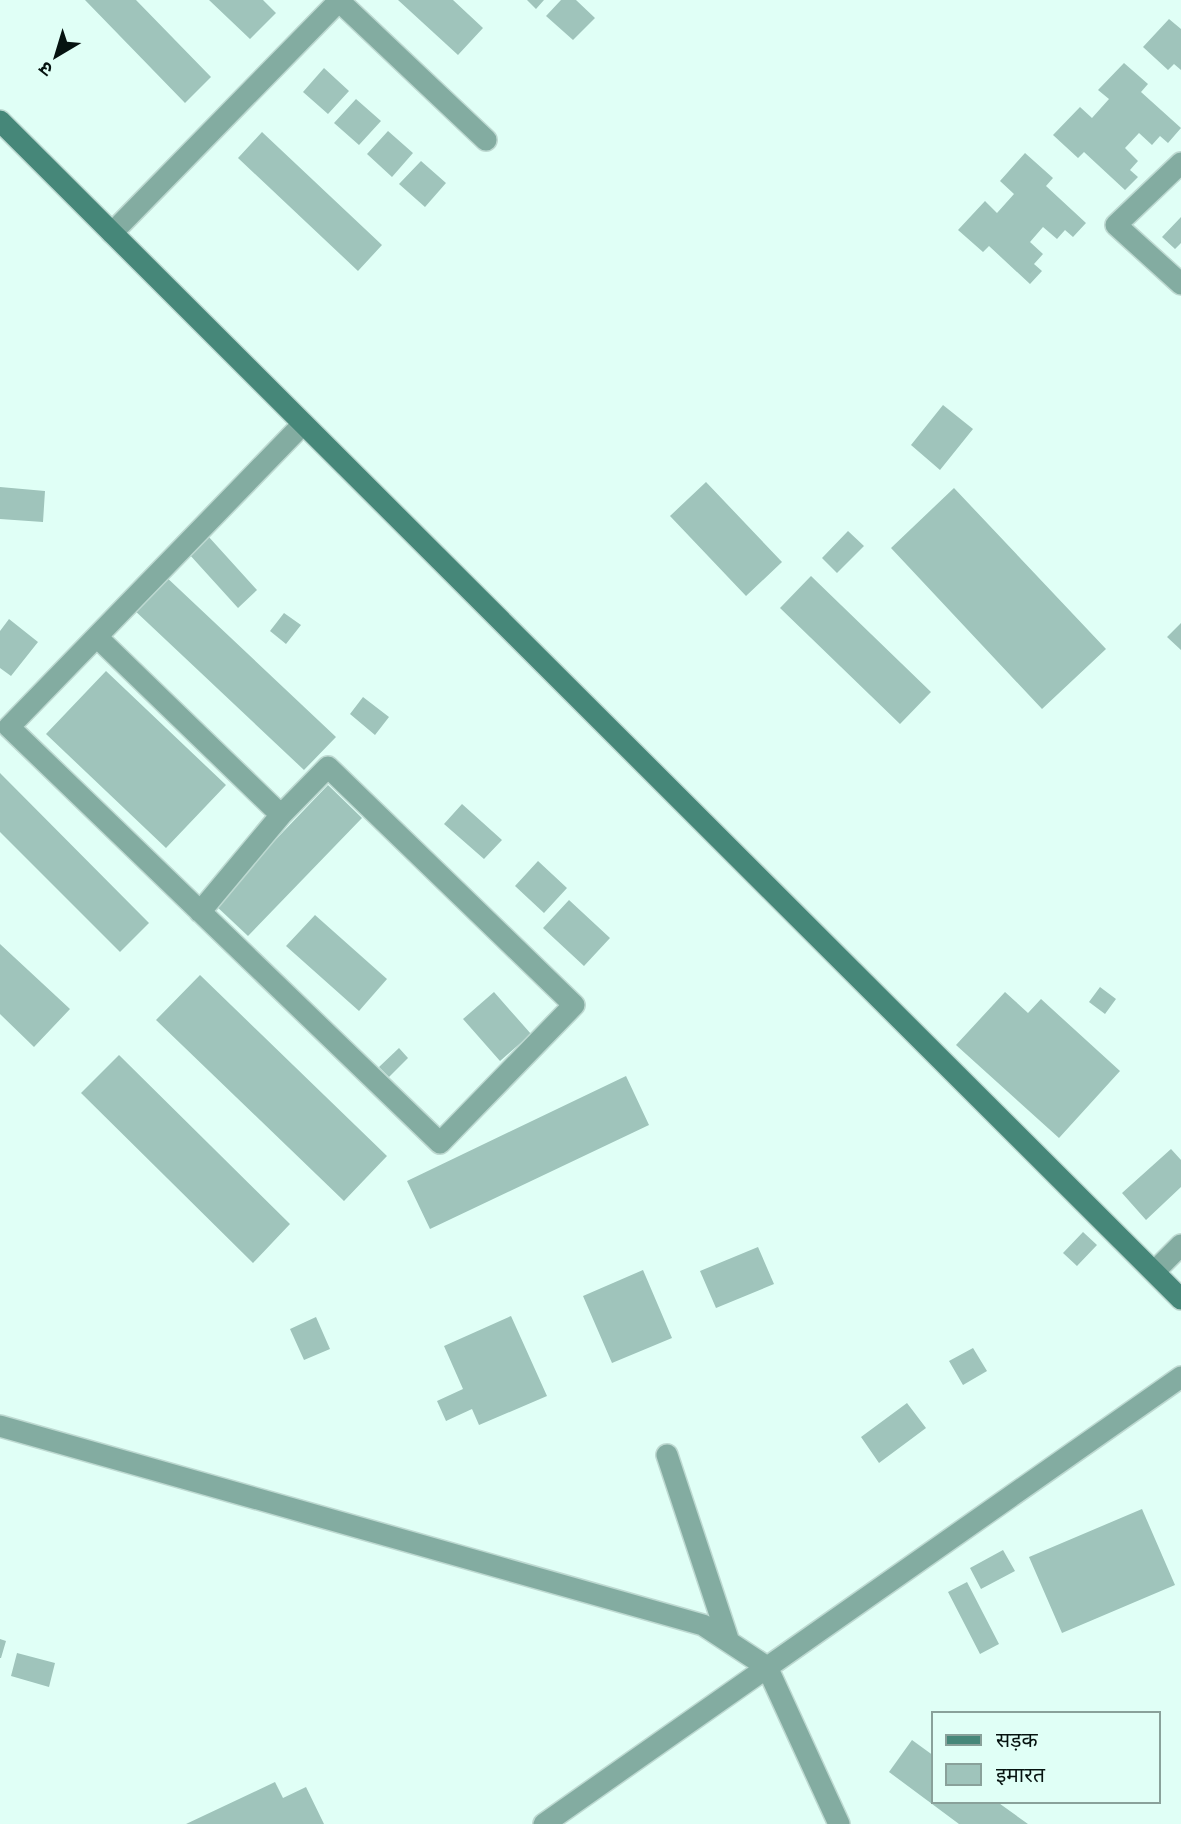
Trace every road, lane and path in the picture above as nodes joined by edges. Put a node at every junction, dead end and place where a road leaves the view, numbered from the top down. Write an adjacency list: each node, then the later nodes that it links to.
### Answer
1 (339, 0): 3 (street); 5 (street)
2 (0, 121): 5 (street)
3 (486, 140)
4 (1181, 163): 6 (street)
5 (111, 233): 7 (street)
6 (1181, 284)
7 (303, 424): 8 (street); 12 (street)
8 (97, 637): 9 (street); 10 (street)
9 (281, 815): 10 (street); 10 (street)
10 (200, 912)
11 (1181, 1245): 12 (street)
12 (1155, 1271): 13 (street)
13 (1181, 1298)
14 (1181, 1377): 18 (street)
15 (0, 1426): 17 (street)
16 (667, 1455): 17 (street)
17 (729, 1642): 18 (street)
18 (767, 1667): 19 (street); 20 (street)
19 (544, 1824)
20 (839, 1824)

